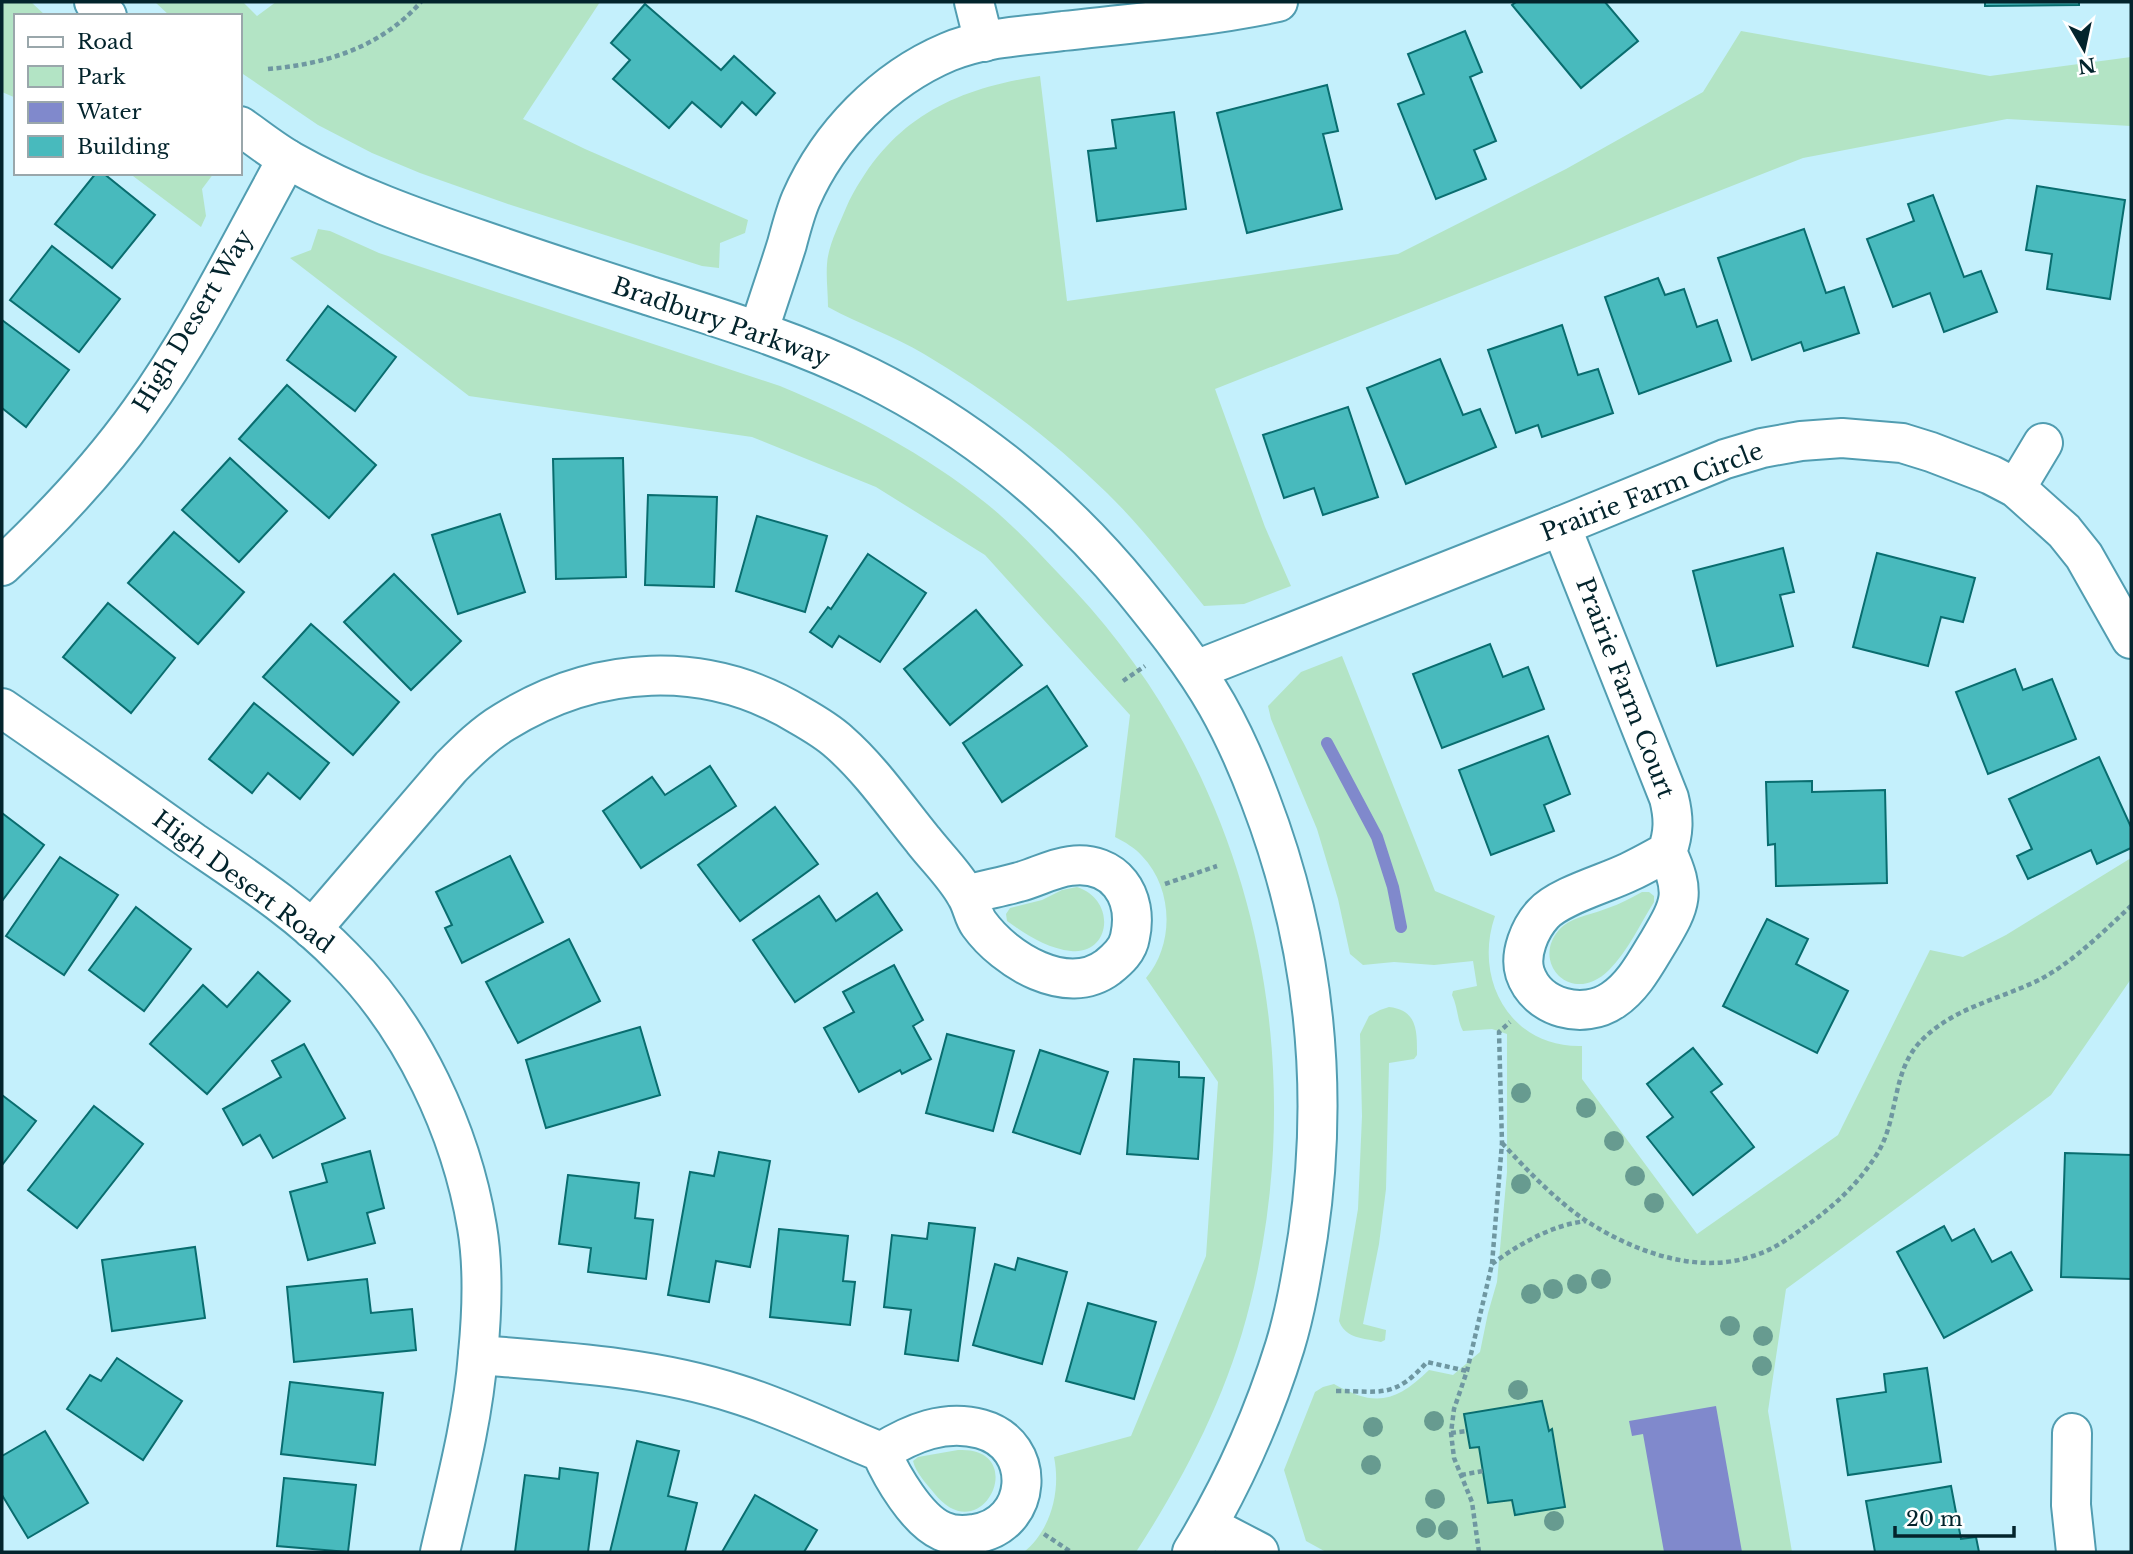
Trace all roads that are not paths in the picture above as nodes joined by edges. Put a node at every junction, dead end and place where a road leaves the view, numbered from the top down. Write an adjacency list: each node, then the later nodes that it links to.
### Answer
1 (974, 2): 3 (street)
2 (1278, 2): 3 (street)
3 (984, 42): 6 (street)
4 (242, 127): 5 (street, Bradbury Parkway)
5 (287, 159): 6 (street, Bradbury Parkway); 10 (street, High Desert Way)
6 (759, 330): 12 (street, Bradbury Parkway)
7 (2043, 443): 8 (street)
8 (2016, 488): 9 (street, Prairie Farm Circle); 11 (street, Prairie Farm Circle)
9 (1561, 526): 12 (street, Prairie Farm Circle); 14 (street, Prairie Farm Court)
10 (2, 566)
11 (2131, 639)
12 (1196, 670): 20 (street, Bradbury Parkway)
13 (2, 708): 16 (street, High Desert Road)
14 (1667, 852)
15 (966, 895): 16 (street)
16 (313, 929): 17 (street, High Desert Road)
17 (478, 1355): 19 (street); 21 (street, High Desert Road)
18 (2072, 1433): 23 (street)
19 (881, 1452)
20 (1200, 1539): 22 (street)
21 (440, 1552)
22 (1259, 1552)
23 (2076, 1552)

